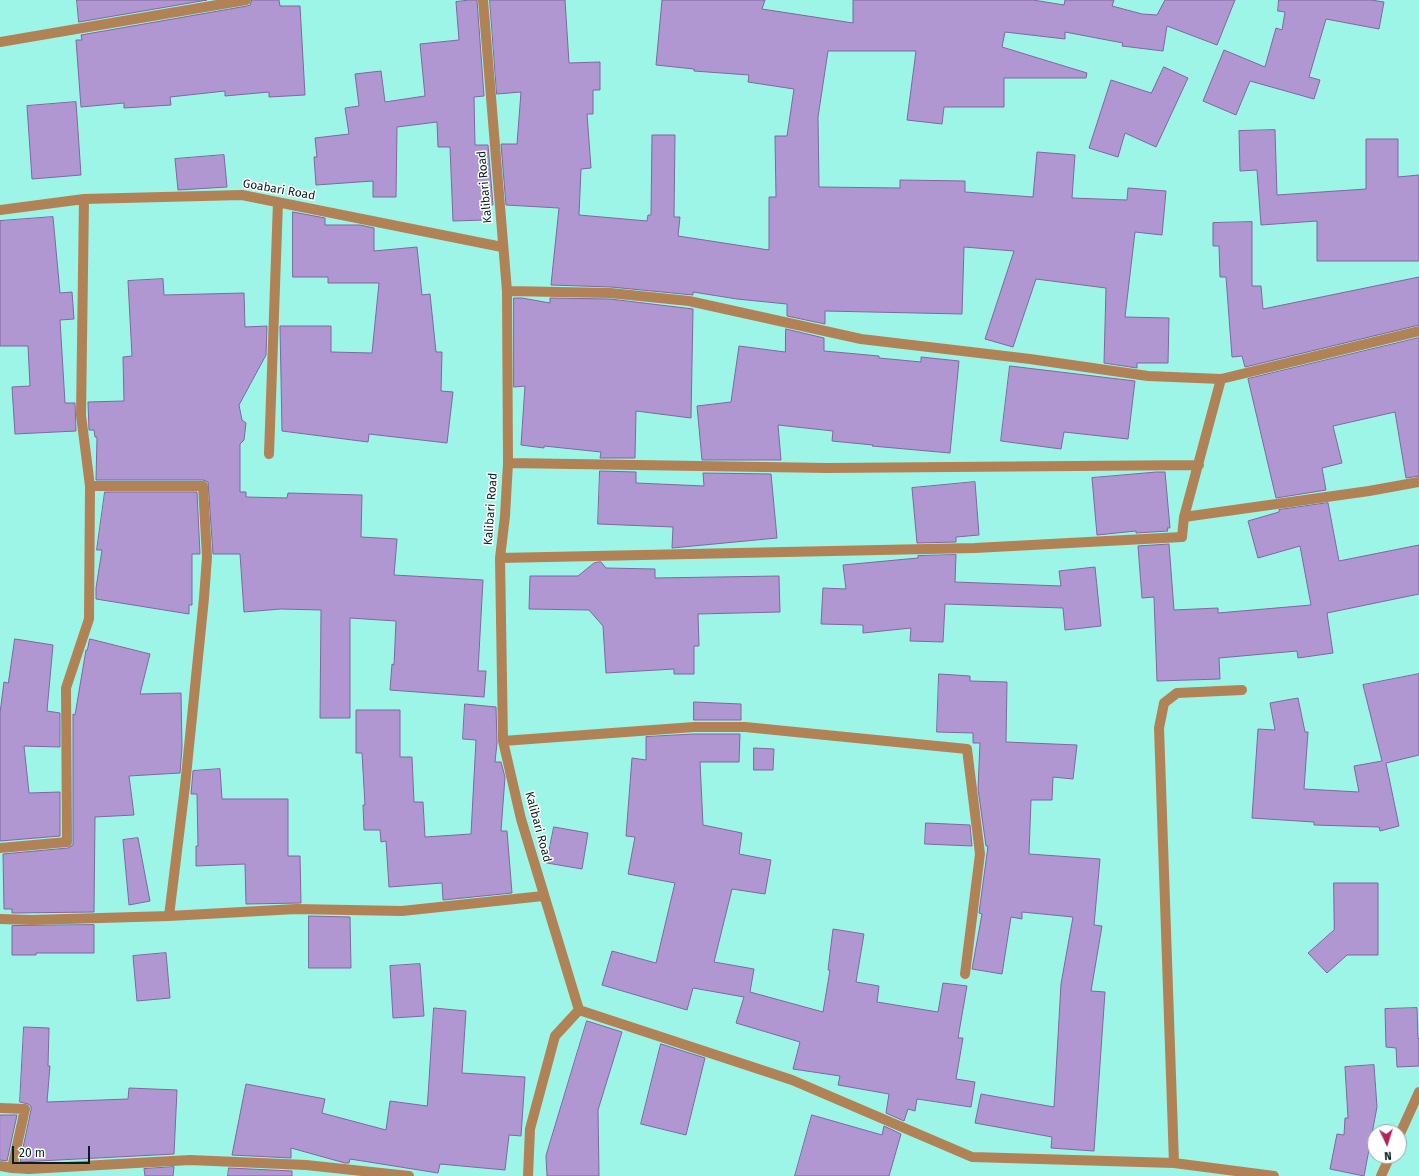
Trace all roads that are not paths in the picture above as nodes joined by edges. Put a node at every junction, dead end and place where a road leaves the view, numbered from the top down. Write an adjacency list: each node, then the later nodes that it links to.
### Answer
1 (246, 0): 3 (street)
2 (483, 0): 7 (street, Kalibari Road)
3 (0, 42)
4 (84, 199): 5 (street, Goabari Road); 6 (street, Goabari Road); 15 (street)
5 (278, 202): 7 (street, Goabari Road); 11 (street)
6 (0, 210)
7 (502, 247): 8 (street, Kalibari Road)
8 (507, 291): 10 (street); 12 (street, Kalibari Road)
9 (1419, 331): 10 (street)
10 (1221, 379): 13 (street)
11 (269, 454)
12 (508, 463): 13 (street); 17 (street, Kalibari Road)
13 (1199, 465): 16 (street)
14 (1419, 482): 16 (street)
15 (90, 486): 20 (street); 22 (street)
16 (1184, 517): 17 (street)
17 (500, 558): 19 (street, Kalibari Road)
18 (1242, 690): 29 (street)
19 (503, 740): 21 (street, Kalibari Road); 24 (street)
20 (0, 848)
21 (543, 896): 22 (street); 25 (street, Kalibari Road)
22 (168, 916): 23 (street)
23 (0, 919)
24 (965, 974)
25 (579, 1010): 29 (street); 34 (street)
26 (1419, 1092): 28 (street)
27 (0, 1108): 32 (street)
28 (1404, 1124)
29 (1174, 1163): 35 (street)
30 (1386, 1164): 36 (street)
31 (0, 1166): 32 (street)
32 (12, 1168): 33 (street)
33 (409, 1176)
34 (528, 1176)
35 (1274, 1176)
36 (1381, 1176)

